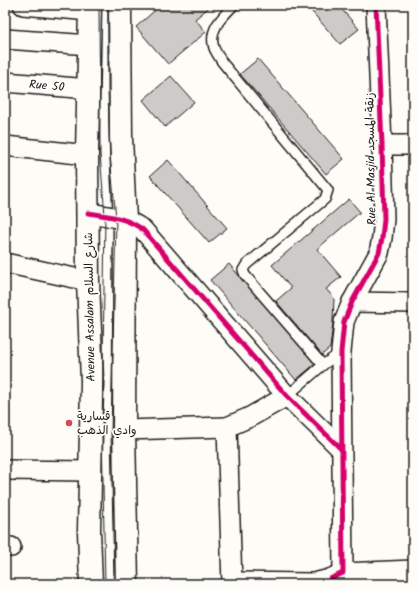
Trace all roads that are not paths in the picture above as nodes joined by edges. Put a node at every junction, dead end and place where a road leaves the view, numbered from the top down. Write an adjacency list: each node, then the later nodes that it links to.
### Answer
1 (23, 5): 5 (street)
2 (120, 5): 15 (main road)
3 (234, 5): 21 (lane)
4 (376, 5): 10 (street, Rue Al Masjid زنقة المسجد)
5 (90, 8): 7 (main road, Avenue Assalam شارع السلام)
6 (5, 39): 7 (street)
7 (90, 45): 9 (main road, Avenue Assalam شارع السلام)
8 (5, 82): 9 (street, Rue 50)
9 (89, 89): 13 (main road, Avenue Assalam شارع السلام)
10 (382, 145): 11 (street); 18 (street, Rue Al Masjid زنقة المسجد)
11 (413, 145)
12 (5, 146): 13 (street)
13 (87, 155): 14 (main road, Avenue Assalam شارع السلام)
14 (88, 213): 15 (street); 17 (main road, Avenue Assalam شارع السلام)
15 (125, 220): 22 (street); 24 (main road)
16 (5, 263): 17 (street)
17 (88, 281): 27 (main road, Avenue Assalam شارع السلام)
18 (352, 302): 19 (street); 20 (street, Rue Al Masjid زنقة المسجد)
19 (413, 303)
20 (341, 352): 21 (lane); 25 (street, Rue Al Masjid زنقة المسجد)
21 (323, 365): 22 (lane)
22 (287, 396): 23 (street); 25 (street)
23 (227, 428): 24 (street); 30 (street)
24 (124, 430): 32 (main road)
25 (341, 449): 29 (street, Rue Al Masjid زنقة المسجد)
26 (5, 470): 27 (street)
27 (90, 471): 31 (main road, Avenue Assalam شارع السلام)
28 (413, 570): 29 (street)
29 (334, 579): 30 (street)
30 (232, 583)
31 (91, 584)
32 (127, 584)

